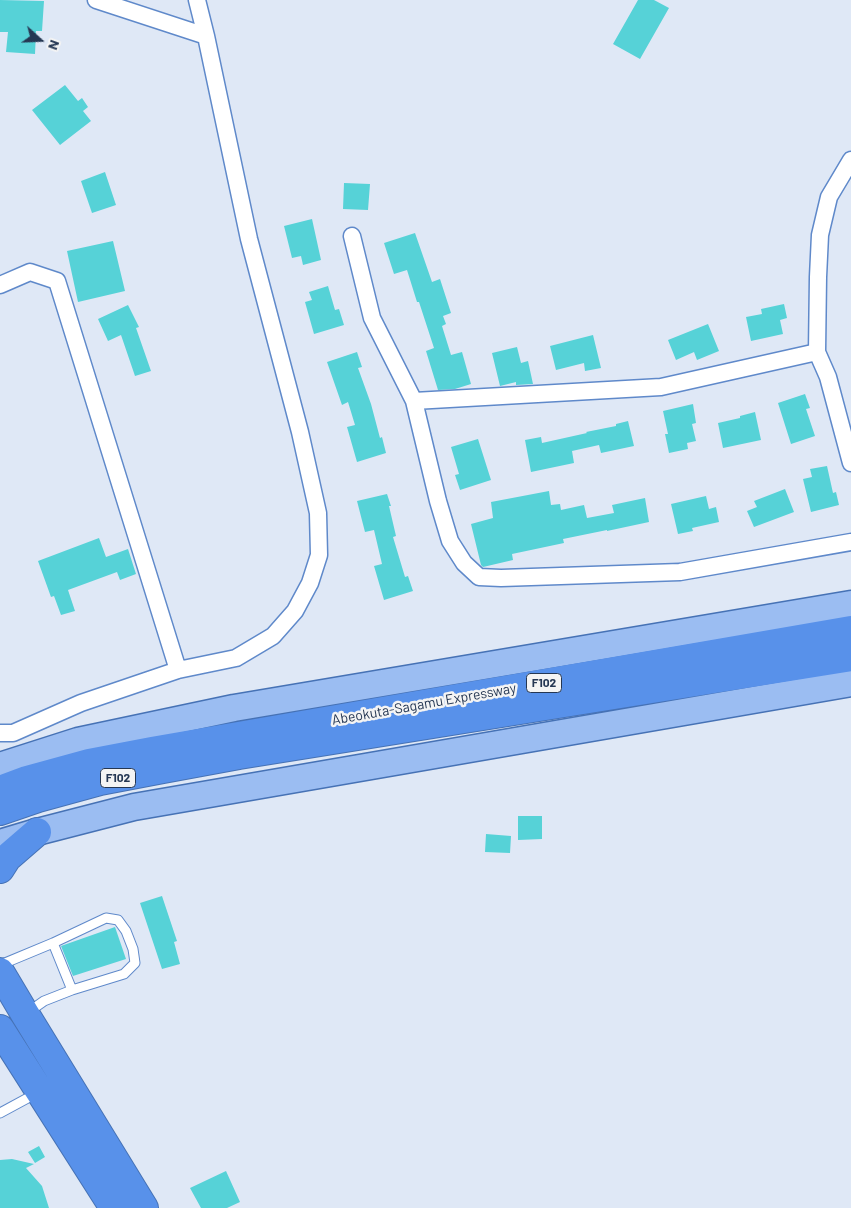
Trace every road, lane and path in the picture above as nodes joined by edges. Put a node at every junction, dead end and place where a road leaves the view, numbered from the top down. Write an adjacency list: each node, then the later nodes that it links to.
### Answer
1 (96, 0): 3 (street)
2 (197, 0): 3 (street)
3 (206, 36): 14 (street)
4 (851, 160): 7 (street)
5 (352, 236): 8 (street)
6 (0, 285): 14 (street)
7 (817, 352): 8 (street); 9 (street)
8 (414, 401): 10 (street)
9 (851, 463)
10 (851, 542)
11 (851, 604): 18 (main road)
12 (851, 630): 17 (highway, Abeokuta-Sagamu Expressway / F102)
13 (851, 656): 17 (highway, Abeokuta-Sagamu Expressway / F102)
14 (178, 670): 16 (street)
15 (851, 683): 21 (main road)
16 (0, 733)
17 (238, 746): 19 (highway, Abeokuta-Sagamu Expressway / F102); 20 (highway, Abeokuta-Sagamu Expressway / F102)
18 (0, 766)
19 (0, 790)
20 (0, 811)
21 (37, 832): 22 (main road); 23 (highway)
22 (0, 843)
23 (0, 869)
24 (53, 943): 25 (lane); 27 (lane); 27 (lane)
25 (0, 965)
26 (0, 972): 28 (highway)
27 (72, 990): 28 (lane)
28 (25, 1014): 33 (highway)
29 (0, 1029): 30 (highway)
30 (40, 1091): 31 (lane); 32 (highway)
31 (0, 1114)
32 (114, 1208)
33 (144, 1208)

